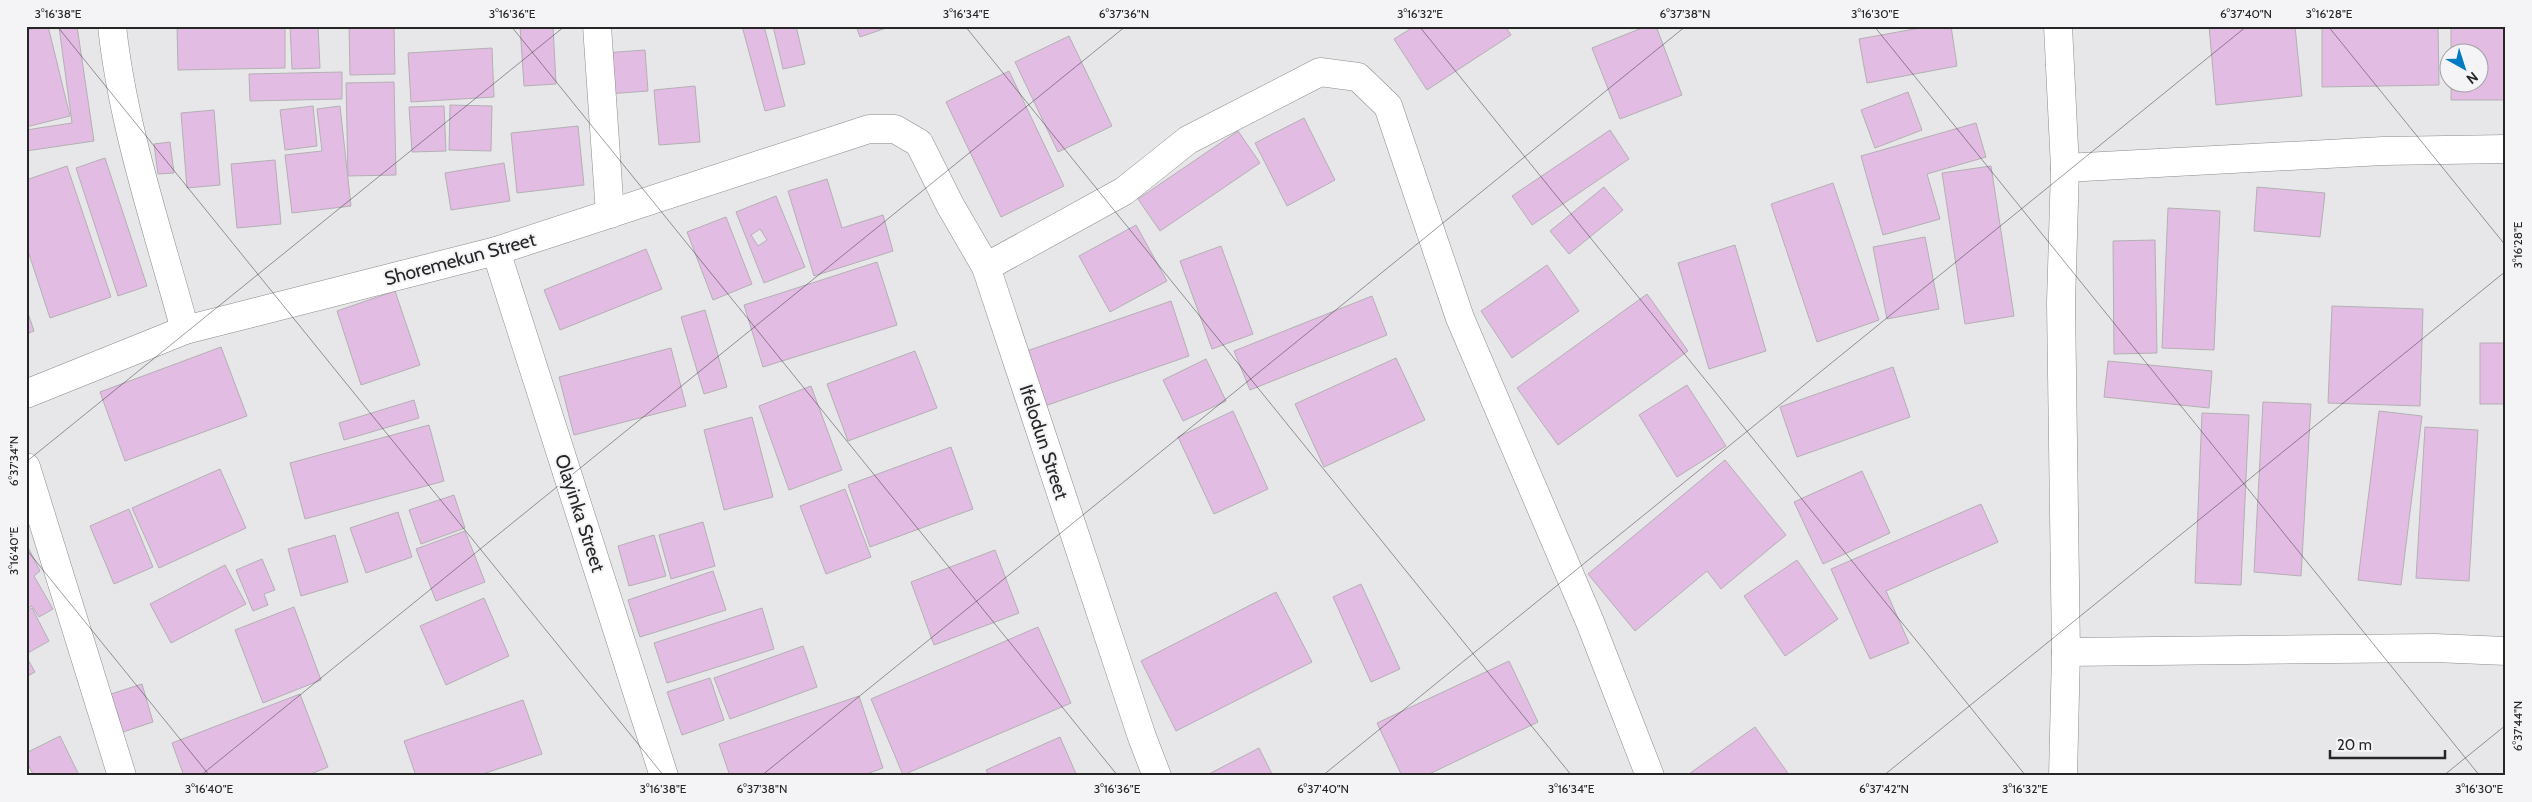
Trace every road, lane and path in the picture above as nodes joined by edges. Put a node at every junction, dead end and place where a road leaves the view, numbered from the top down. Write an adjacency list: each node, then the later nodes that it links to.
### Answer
1 (112, 26): 10 (street)
2 (597, 26): 7 (street)
3 (2058, 26): 6 (street)
4 (896, 129): 7 (street, Shoremekun Street); 9 (street, Ifelodun Street)
5 (2506, 149): 6 (street)
6 (2065, 168): 14 (street)
7 (610, 214): 8 (street, Shoremekun Street)
8 (496, 251): 10 (street, Shoremekun Street); 16 (street, Olayinka Street)
9 (986, 267): 17 (street, Ifelodun Street); 18 (street)
10 (185, 330): 11 (street, Shoremekun Street)
11 (26, 394)
12 (26, 467): 15 (street)
13 (2506, 651): 14 (street)
14 (2066, 652): 19 (street)
15 (122, 776)
16 (664, 776)
17 (1157, 776)
18 (1650, 776)
19 (2063, 776)

